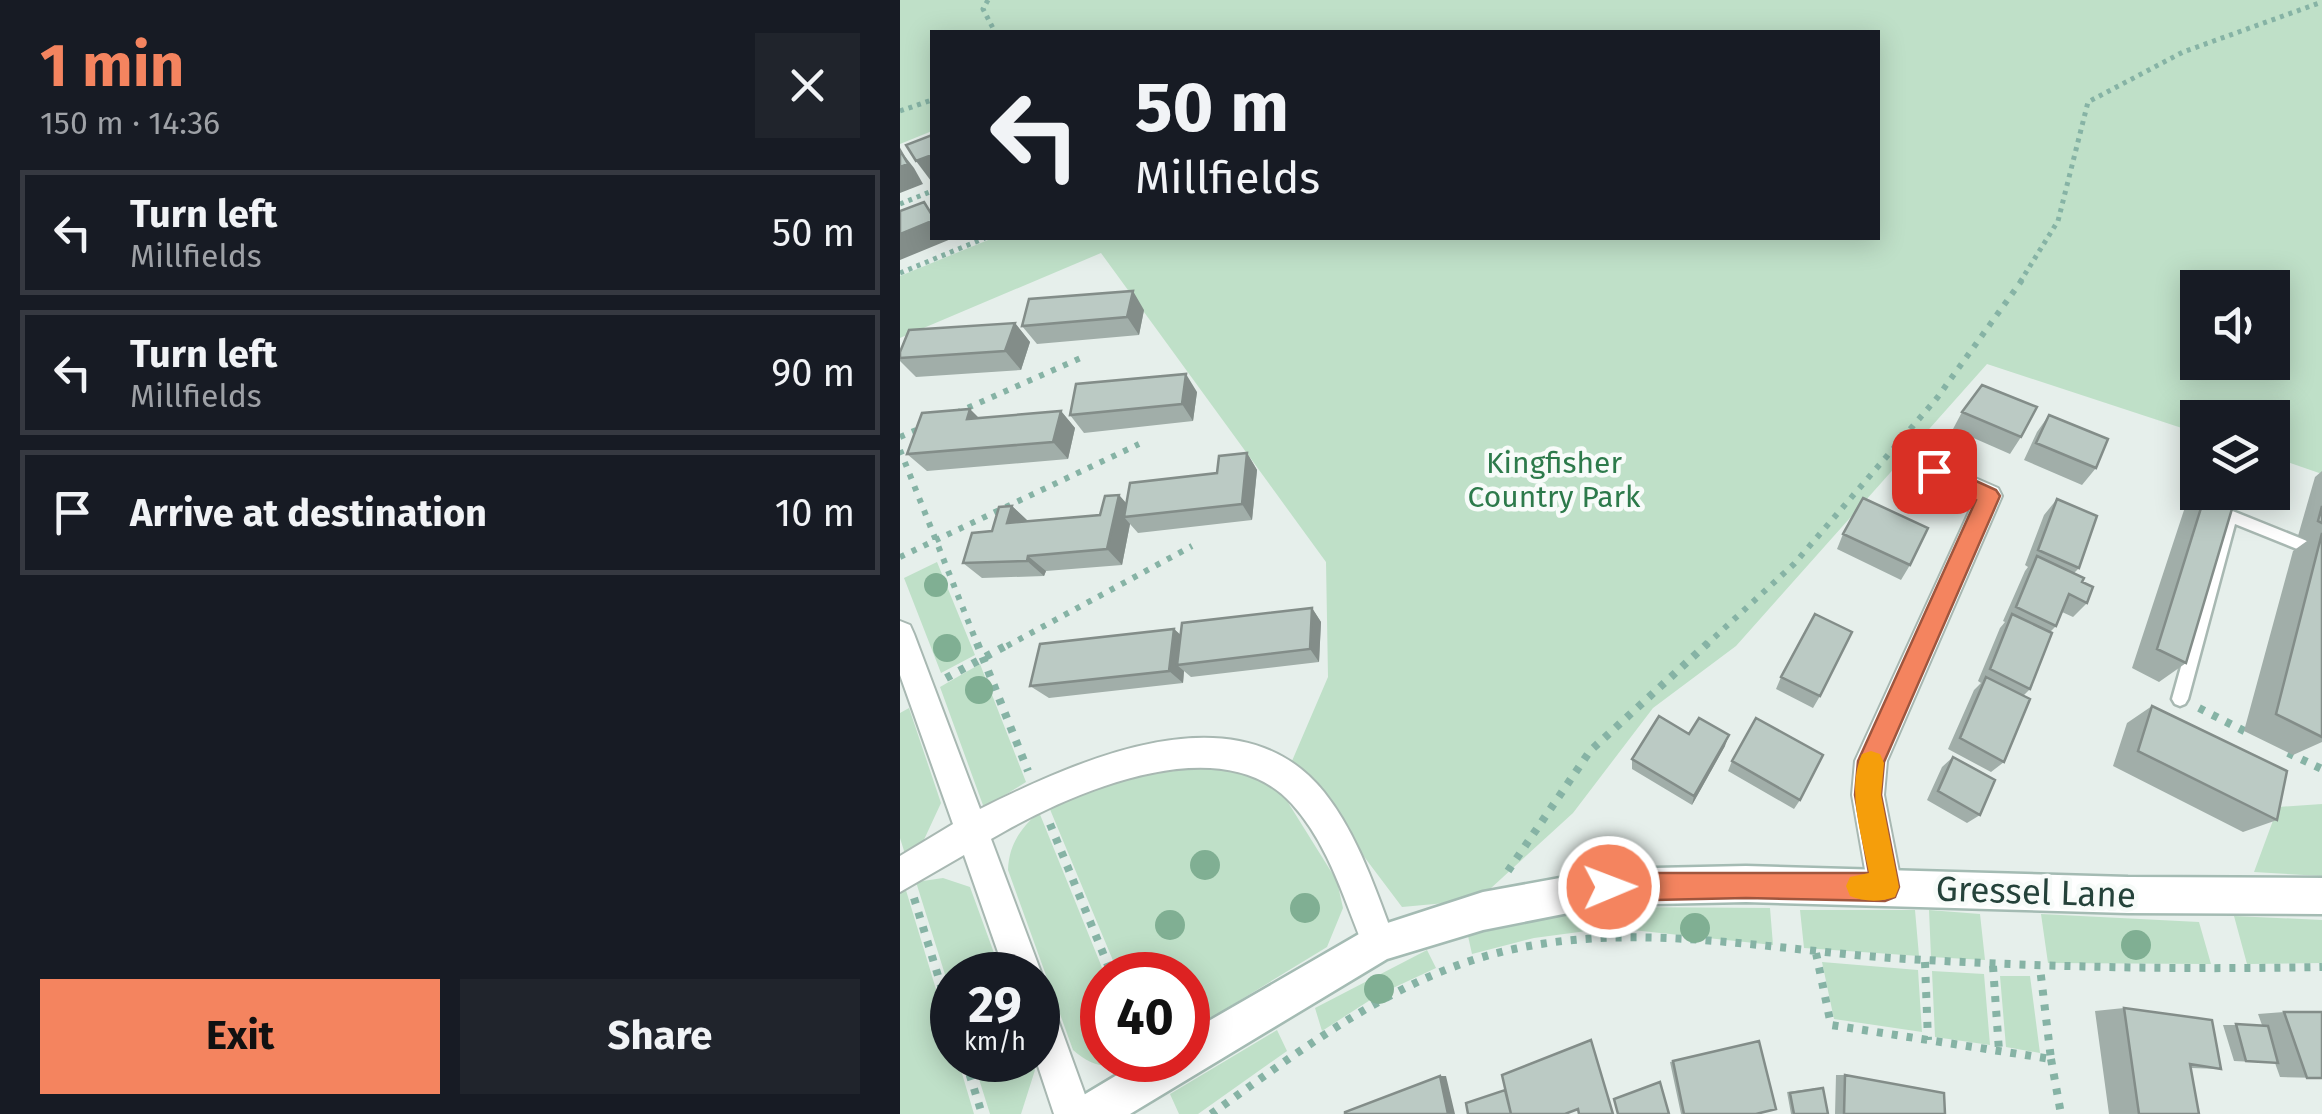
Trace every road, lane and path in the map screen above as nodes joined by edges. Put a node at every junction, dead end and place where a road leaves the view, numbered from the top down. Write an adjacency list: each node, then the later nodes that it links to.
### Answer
1 (988, 0): 3 (path)
2 (2322, 2): 34 (path)
3 (995, 30)
4 (930, 101): 5 (path)
5 (900, 111)
6 (930, 193): 7 (path)
7 (900, 204)
8 (980, 240): 9 (path)
9 (900, 273)
10 (1083, 357): 11 (path)
11 (955, 413)
12 (936, 421): 13 (path)
13 (900, 437)
14 (1139, 444): 17 (path)
15 (900, 450): 17 (path)
16 (1934, 471): 32 (street)
17 (934, 540): 20 (path); 22 (path)
18 (1192, 546): 22 (path)
19 (2322, 553): 24 (lane)
20 (900, 557)
21 (900, 634): 23 (street)
22 (984, 658): 23 (path); 28 (path)
23 (924, 690): 30 (street)
24 (2180, 699): 25 (path)
25 (2260, 739)
26 (2277, 747): 27 (path)
27 (2322, 769)
28 (1032, 782)
29 (1045, 813): 37 (path)
30 (973, 831): 31 (street); 35 (street); 36 (street)
31 (905, 882): 39 (path)
32 (1885, 887): 33 (street, Gressel Lane); 34 (street, Gressel Lane)
33 (2322, 896)
34 (1483, 910): 35 (street, Gressel Lane)
35 (1378, 944): 45 (street, Gressel Lane)
36 (1016, 952)
37 (1102, 952)
38 (1816, 953): 40 (path); 44 (path); 54 (path)
39 (930, 956)
40 (1925, 962): 41 (path); 44 (path)
41 (1994, 966): 43 (path); 46 (path)
42 (2322, 967): 43 (path)
43 (2040, 968): 47 (path)
44 (1928, 1040): 46 (path)
45 (1210, 1042)
46 (2000, 1051): 47 (path)
47 (2051, 1059): 55 (path)
48 (1060, 1077): 52 (street)
49 (972, 1082): 51 (path)
50 (1144, 1082): 53 (street)
51 (982, 1114)
52 (1073, 1114)
53 (1092, 1114)
54 (1212, 1114)
55 (2061, 1114)

